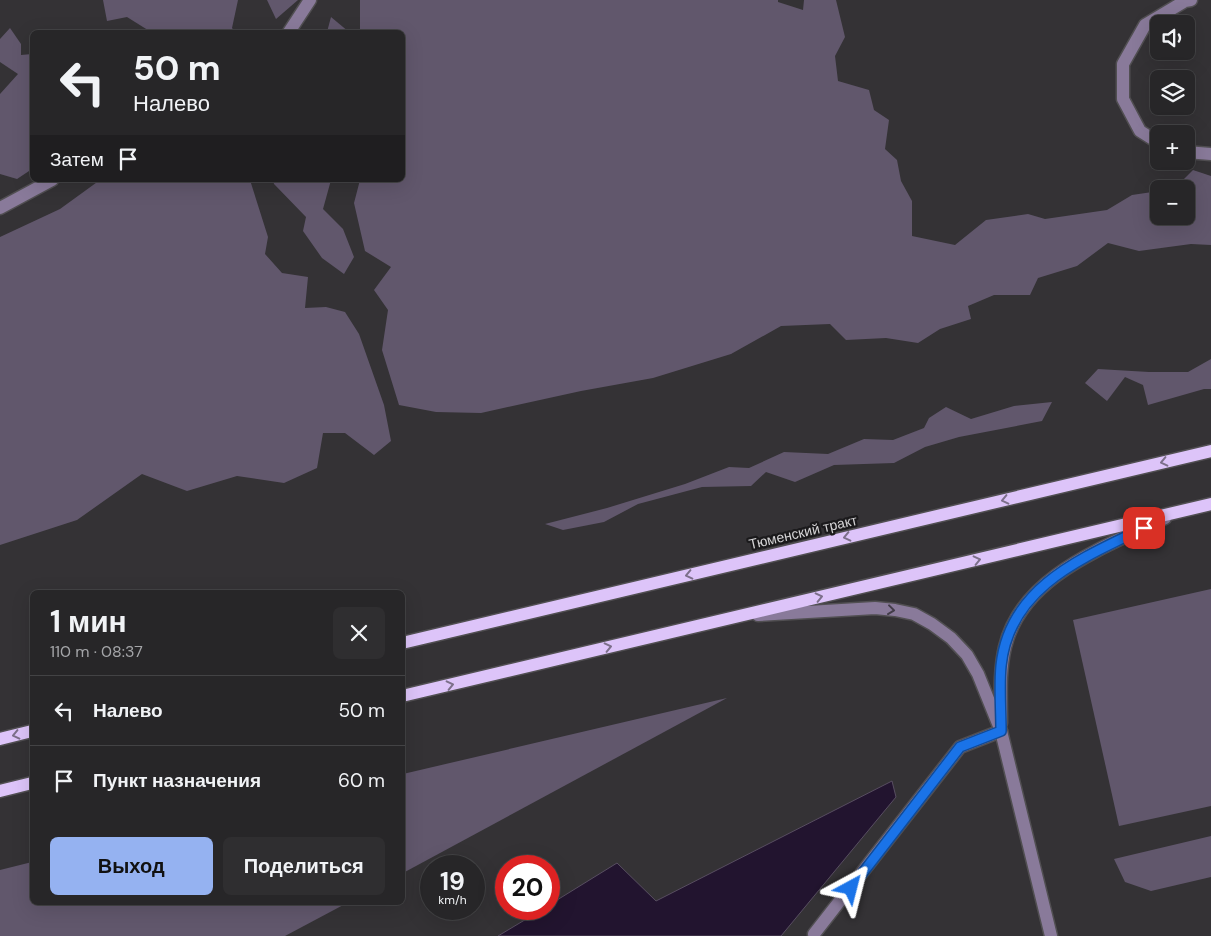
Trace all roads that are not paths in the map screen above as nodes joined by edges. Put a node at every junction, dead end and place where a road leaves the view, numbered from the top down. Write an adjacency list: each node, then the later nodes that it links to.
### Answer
1 (310, 0): 3 (street)
2 (1191, 0): 4 (street)
3 (290, 30)
4 (1150, 138)
5 (1195, 153): 6 (street)
6 (1211, 154)
7 (48, 182): 8 (street)
8 (0, 208)
9 (1211, 451): 13 (main road, Тюменский тракт, one-way to 13)
10 (1211, 504): 11 (main road)
11 (1176, 513): 12 (main road, one-way to 11); 15 (street)
12 (738, 616): 14 (main road, one-way to 12); 15 (street, one-way to 15)
13 (405, 642)
14 (405, 695)
15 (1001, 731): 20 (street); 21 (street)
16 (30, 732): 17 (main road, one-way to 17)
17 (0, 739)
18 (30, 784): 19 (main road)
19 (0, 791)
20 (814, 934)
21 (1051, 936)

